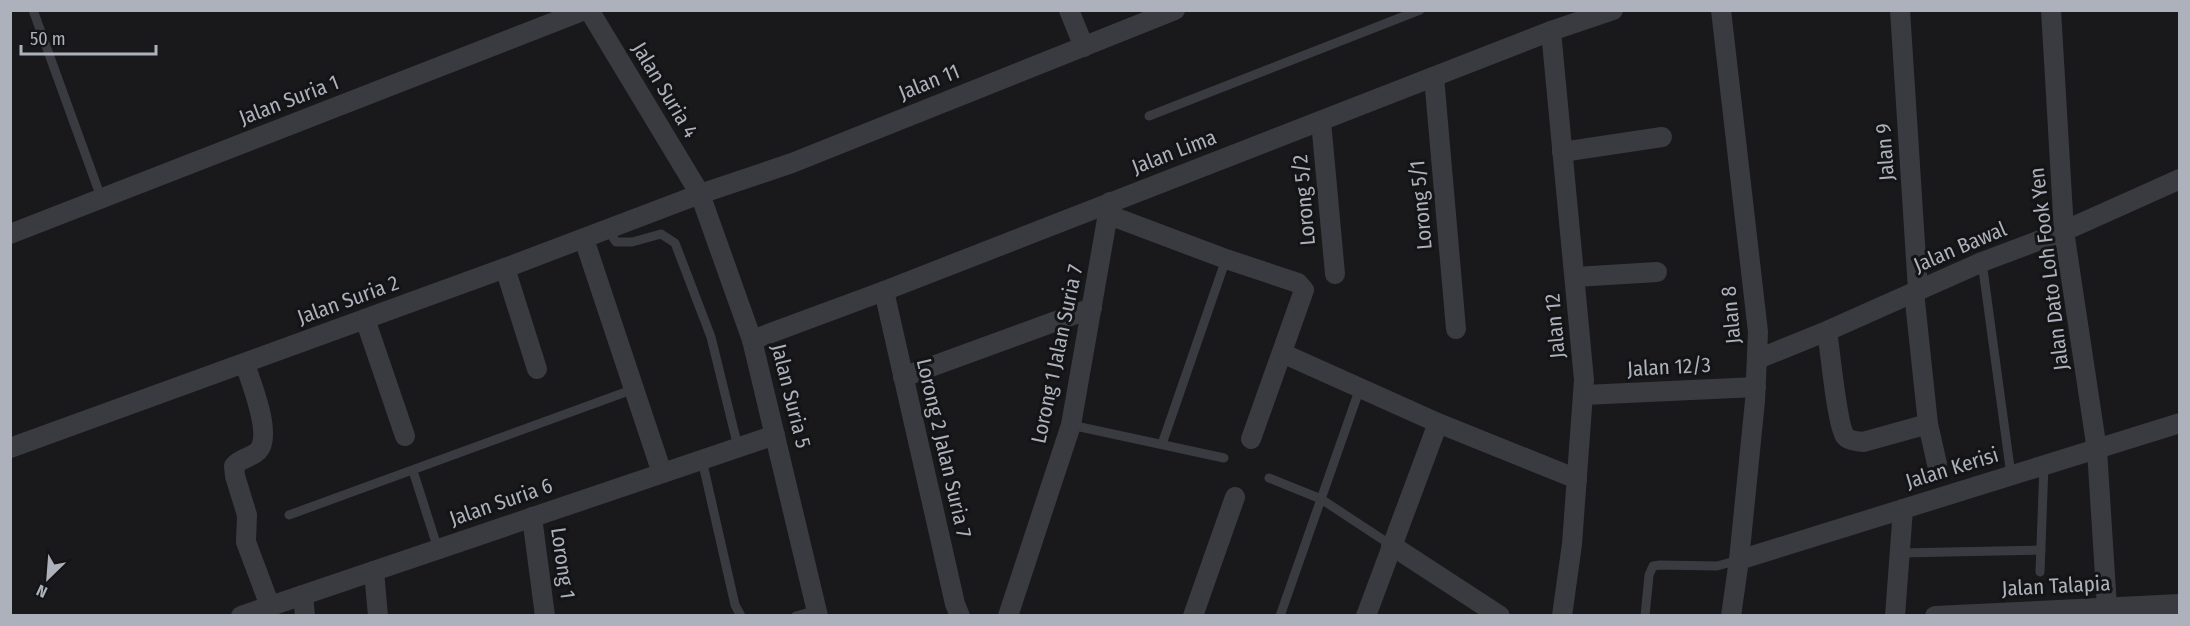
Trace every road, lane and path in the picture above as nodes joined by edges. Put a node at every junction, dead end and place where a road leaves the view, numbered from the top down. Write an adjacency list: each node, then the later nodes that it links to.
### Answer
1 (33, 10): 19 (lane)
2 (587, 10): 18 (street, Jalan Suria 4); 19 (street, Jalan Suria 1)
3 (1069, 10): 11 (street)
4 (1420, 10): 13 (lane)
5 (1613, 10): 10 (street, Jalan Lima)
6 (1721, 10): 39 (street, Jalan 8)
7 (1900, 10): 32 (street, Jalan 9)
8 (2051, 10): 22 (street, Jalan Dato Loh Fook Yen)
9 (1168, 12): 11 (street, Jalan 11)
10 (1551, 32): 12 (street, Jalan Lima); 16 (street, Jalan 12)
11 (1084, 47): 18 (street, Jalan 11)
12 (1434, 77): 14 (street, Jalan Lima); 35 (street, Lorong 5/1)
13 (1149, 116)
14 (1320, 121): 20 (street, Jalan Lima); 29 (street, Lorong 5/2)
15 (1662, 137): 16 (street)
16 (1562, 152): 30 (street, Jalan 12)
17 (2180, 179): 22 (street, Jalan Bawal)
18 (700, 194): 21 (street, Jalan Suria 2); 37 (street, Jalan Suria 5)
19 (102, 200): 23 (street, Jalan Suria 1)
20 (1109, 208): 25 (street); 31 (street, Jalan Lima); 33 (street, Lorong 1 Jalan Suria 7)
21 (608, 230): 24 (street, Jalan Suria 2); 55 (lane)
22 (2064, 231): 26 (street, Jalan Bawal); 57 (street, Jalan Dato Loh Fook Yen)
23 (10, 234)
24 (584, 239): 27 (street, Jalan Suria 2); 45 (street)
25 (1226, 259): 38 (street); 54 (lane)
26 (1982, 262): 32 (street, Jalan Bawal); 64 (lane)
27 (505, 268): 34 (street, Jalan Suria 2); 41 (street)
28 (1657, 272): 30 (street)
29 (1335, 274)
30 (1575, 277): 46 (street, Jalan 12)
31 (884, 291): 37 (street, Jalan Lima); 42 (street, Lorong 2 Jalan Suria 7)
32 (1916, 291): 36 (street, Jalan Bawal); 49 (street, Jalan 9)
33 (1092, 308): 42 (street); 50 (street, Lorong 1 Jalan Suria 7)
34 (365, 319): 40 (street, Jalan Suria 2); 52 (street)
35 (1456, 329)
36 (1827, 332): 39 (street, Jalan Bawal); 49 (street)
37 (752, 340): 51 (street, Jalan Suria 5)
38 (1282, 353): 44 (street); 53 (street)
39 (1758, 359): 43 (street, Jalan 8)
40 (245, 364): 56 (street, Jalan Suria 2); 81 (street)
41 (537, 369)
42 (903, 378): 90 (street, Lorong 2 Jalan Suria 7)
43 (1756, 387): 46 (street, Jalan 12/3); 76 (street, Jalan 8)
44 (1360, 388): 47 (street); 68 (lane)
45 (634, 389): 62 (lane); 63 (street)
46 (1584, 395): 66 (street, Jalan 12)
47 (1438, 423): 66 (street); 72 (street)
48 (2180, 423): 57 (street, Jalan Kerisi)
49 (1928, 424): 60 (street, Jalan 9)
50 (1071, 425): 54 (lane); 91 (street, Lorong 1 Jalan Suria 7)
51 (775, 435): 55 (street, Jalan Suria 6); 83 (street, Jalan Suria 5)
52 (405, 436)
53 (1251, 439)
54 (1162, 444): 58 (lane)
55 (738, 447): 59 (street, Jalan Suria 6)
56 (10, 448)
57 (2097, 450): 61 (street, Jalan Kerisi); 82 (street, Jalan Dato Loh Fook Yen)
58 (1224, 458)
59 (702, 460): 63 (street, Jalan Suria 6); 88 (lane)
60 (1937, 464)
61 (2044, 465): 64 (street, Jalan Kerisi); 74 (lane)
62 (413, 471): 70 (lane); 73 (lane)
63 (662, 473): 71 (street, Jalan Suria 6)
64 (2012, 475): 69 (street, Jalan Kerisi)
65 (1269, 478): 68 (lane)
66 (1577, 479): 96 (street, Jalan 12)
67 (1235, 497): 92 (street)
68 (1321, 499): 72 (lane); 93 (lane)
69 (1903, 509): 75 (street); 76 (street, Jalan Kerisi)
70 (289, 515)
71 (532, 517): 73 (street, Jalan Suria 6); 87 (street, Lorong 1)
72 (1391, 545): 94 (street); 95 (street)
73 (438, 549): 77 (street, Jalan Suria 6)
74 (2041, 550): 75 (lane); 78 (lane)
75 (1900, 553): 99 (street)
76 (1739, 560): 97 (lane); 98 (street, Jalan 8)
77 (374, 571): 79 (street, Jalan Suria 6); 86 (street)
78 (2040, 572)
79 (303, 595): 81 (street, Jalan Suria 6); 85 (street)
80 (2180, 604): 82 (street, Jalan Talapia)
81 (270, 606): 84 (street, Jalan Suria 6)
82 (2107, 608): 100 (street, Jalan Talapia)
83 (818, 613): 89 (lane)
84 (241, 615)
85 (304, 615)
86 (378, 615)
87 (545, 615)
88 (741, 615)
89 (796, 615)
90 (960, 615)
91 (1008, 615)
92 (1193, 615)
93 (1280, 615)
94 (1366, 615)
95 (1500, 615)
96 (1562, 615)
97 (1645, 615)
98 (1731, 615)
99 (1894, 615)
100 (1935, 615)

